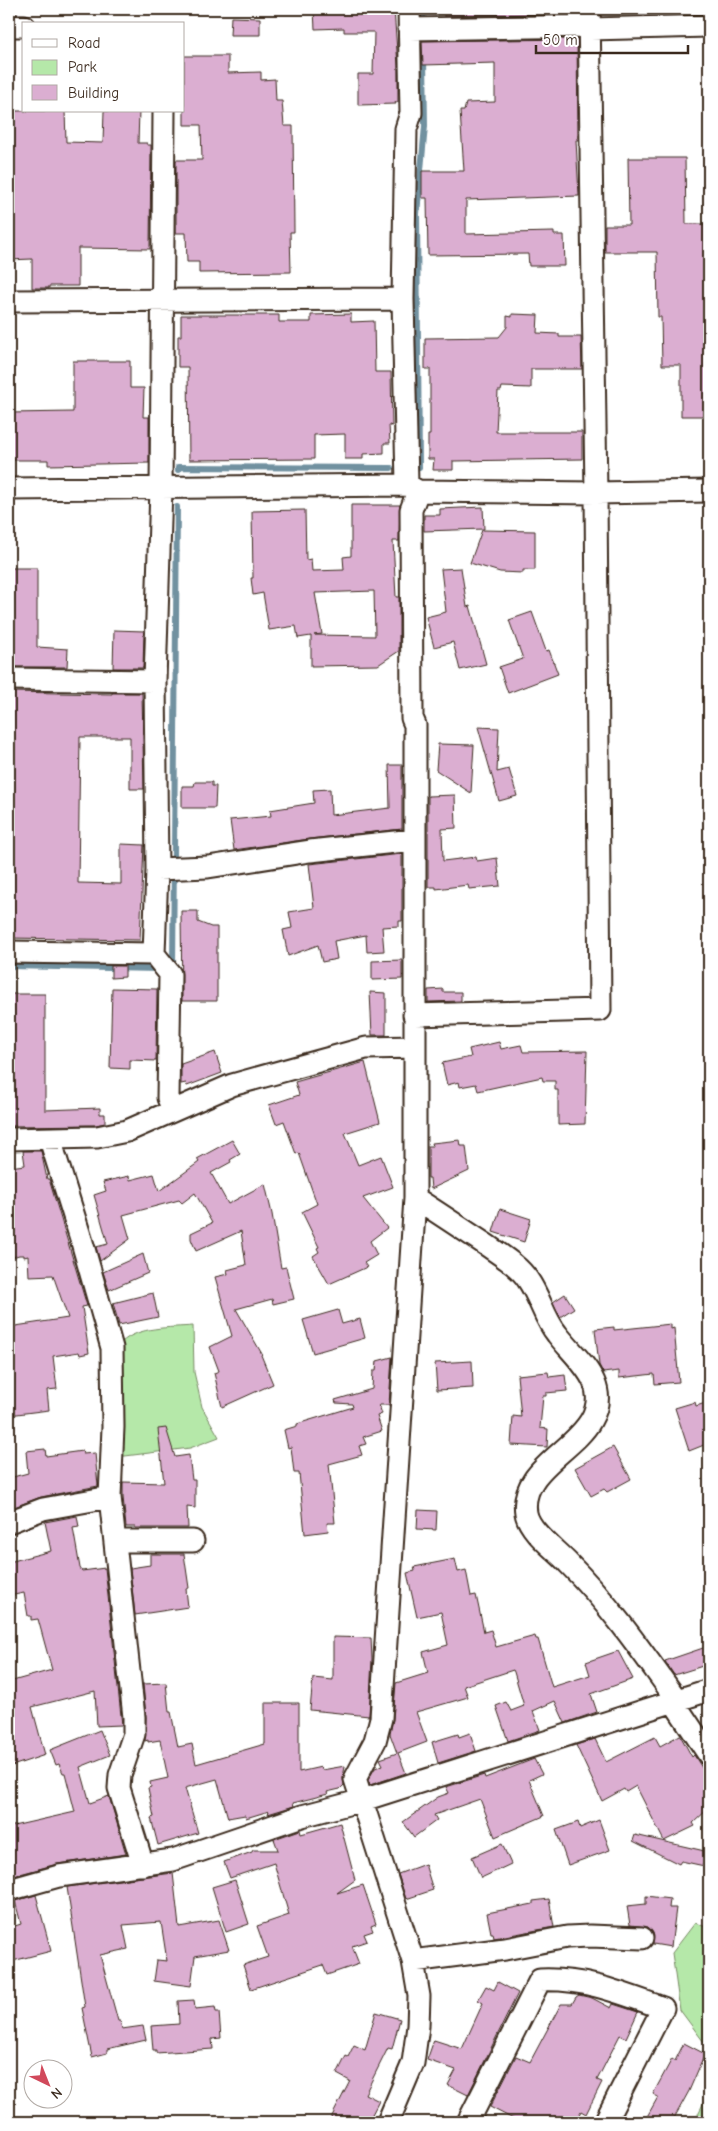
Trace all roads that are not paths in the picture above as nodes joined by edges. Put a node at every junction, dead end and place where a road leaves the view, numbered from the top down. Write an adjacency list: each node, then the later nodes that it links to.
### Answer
1 (590, 21): 2 (street); 5 (street); 14 (street)
2 (416, 24): 7 (street)
3 (9, 26): 4 (street)
4 (22, 26)
5 (709, 26)
6 (164, 112): 9 (street)
7 (403, 299): 9 (street); 11 (street)
8 (9, 301): 9 (street)
9 (163, 302): 10 (street)
10 (161, 488): 11 (street); 12 (street); 16 (street)
11 (412, 488): 14 (street); 17 (street)
12 (9, 489)
13 (709, 491): 14 (street)
14 (596, 493): 21 (street)
15 (9, 680): 16 (street)
16 (155, 681): 18 (street)
17 (414, 840): 18 (street); 21 (street)
18 (167, 869): 20 (street)
19 (9, 952): 20 (street)
20 (162, 963): 23 (street)
21 (414, 1015): 22 (street)
22 (415, 1047): 23 (street); 26 (street)
23 (172, 1110): 25 (street)
24 (9, 1139): 25 (street)
25 (50, 1139): 27 (street)
26 (415, 1198): 32 (street); 34 (street)
27 (110, 1497): 28 (street); 29 (street)
28 (9, 1522)
29 (116, 1541): 30 (street); 35 (street)
30 (193, 1541)
31 (709, 1690): 32 (street)
32 (676, 1700): 33 (street); 34 (street)
33 (709, 1755)
34 (363, 1800): 35 (street); 38 (street)
35 (143, 1865): 36 (street)
36 (9, 1890)
37 (642, 1938): 38 (street)
38 (413, 1961): 39 (street)
39 (388, 2122)
40 (468, 2122): 41 (street)
41 (605, 2122)

